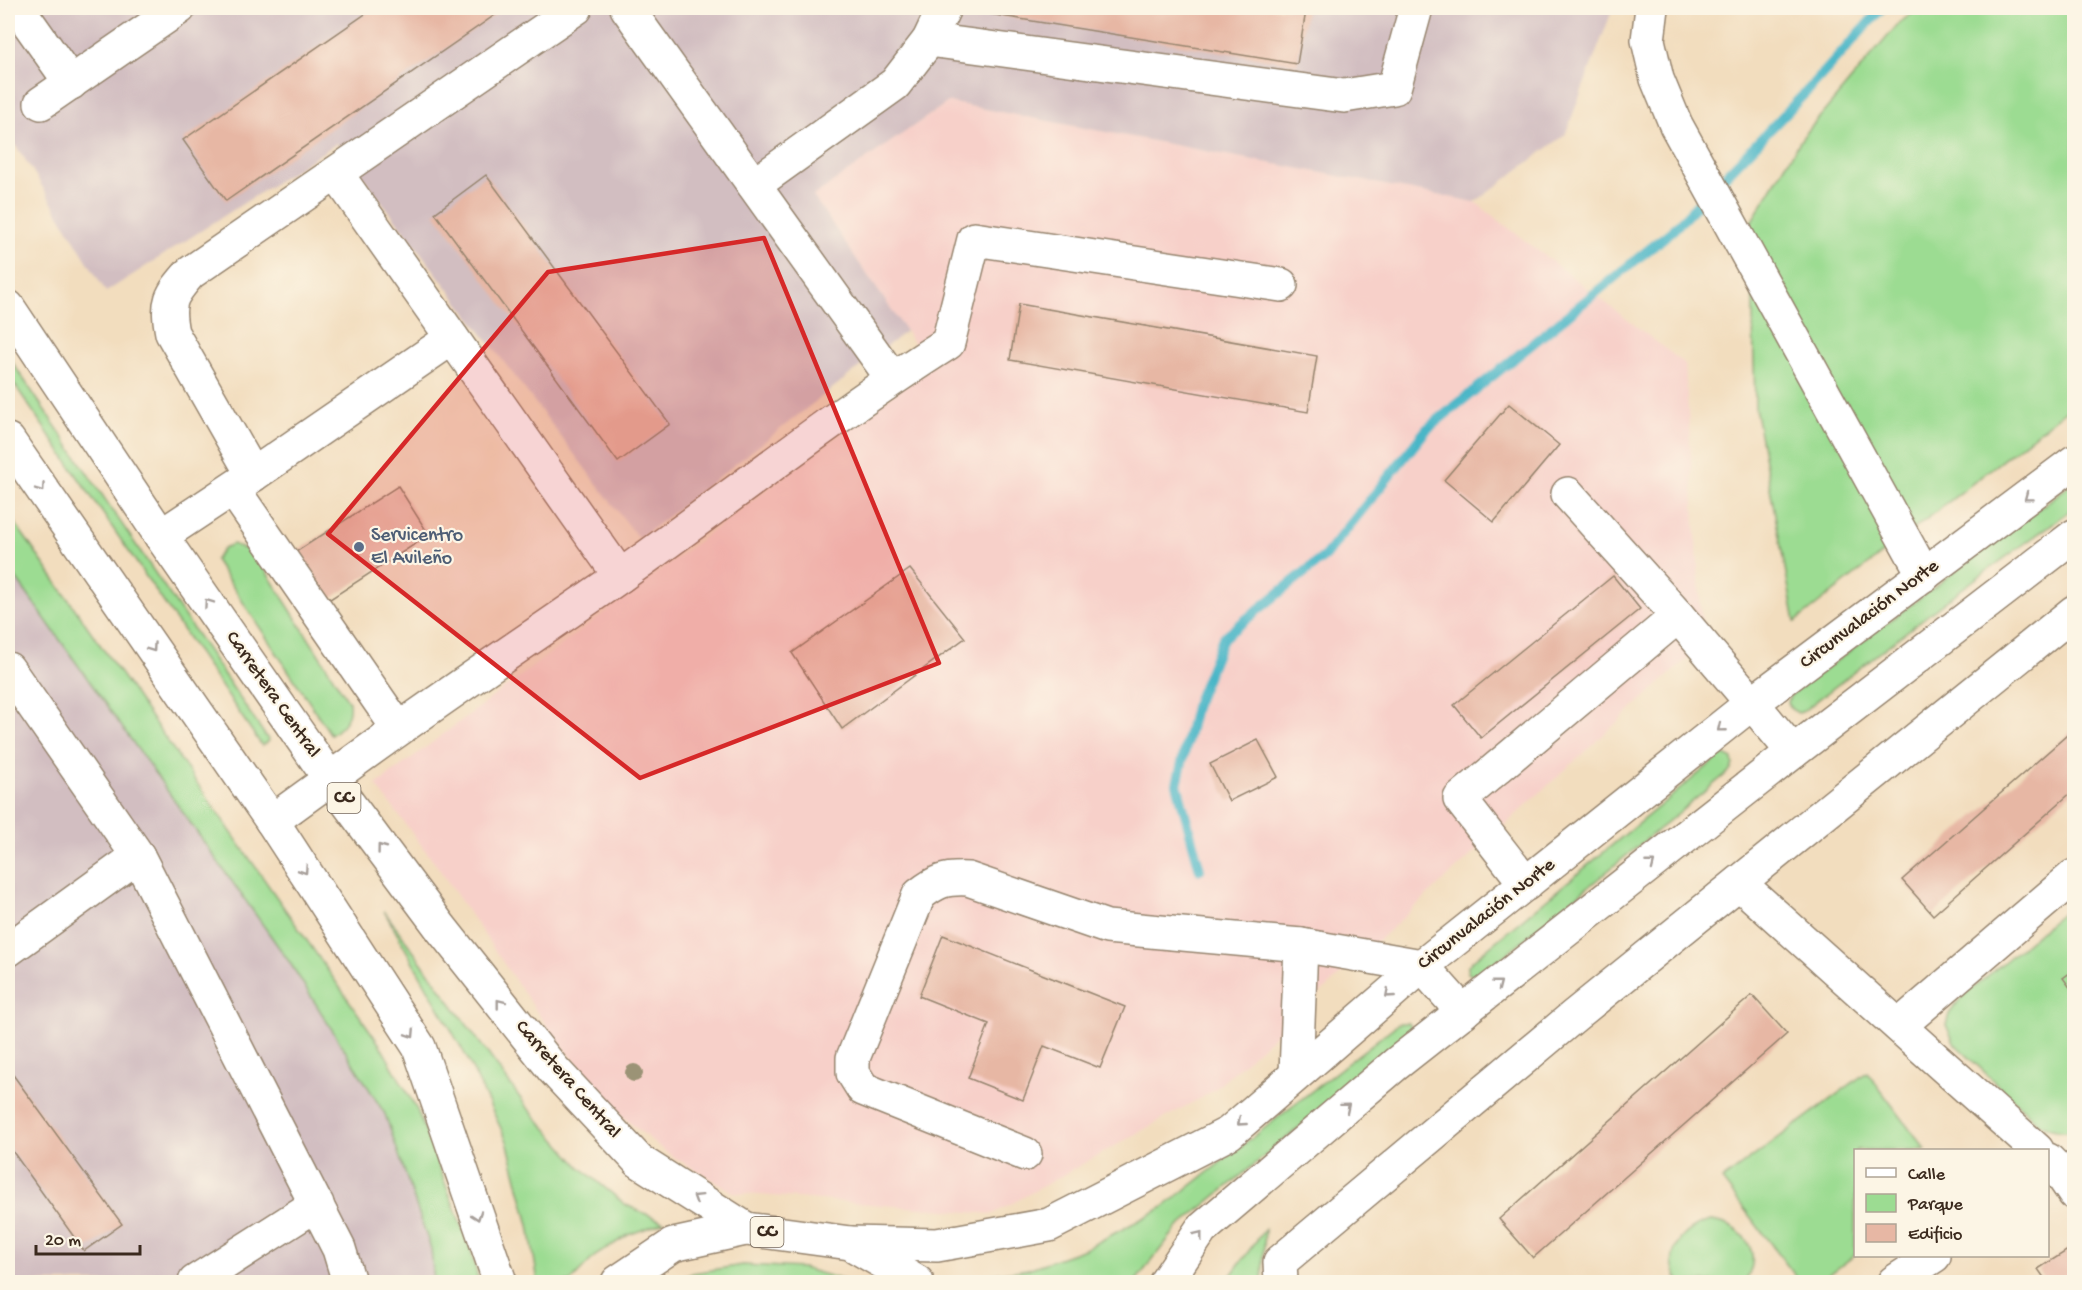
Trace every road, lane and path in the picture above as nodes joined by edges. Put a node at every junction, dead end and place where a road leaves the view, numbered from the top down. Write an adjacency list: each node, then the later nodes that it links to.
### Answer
1 (18, 8): 9 (main road)
2 (179, 8): 9 (main road)
3 (576, 8): 11 (main road)
4 (627, 8): 12 (main road)
5 (944, 8): 8 (main road)
6 (1416, 8): 8 (main road)
7 (1652, 8): 23 (main road)
8 (929, 40): 12 (main road)
9 (71, 83): 10 (main road)
10 (41, 103)
11 (336, 173): 15 (main road); 19 (main road)
12 (754, 185): 16 (main road)
13 (1281, 285): 16 (main road)
14 (8, 308): 21 (main road, Carretera Central / CC)
15 (452, 338): 19 (main road); 24 (main road)
16 (892, 378): 24 (main road)
17 (8, 440): 32 (main road, one-way to 32)
18 (2074, 462): 23 (main road, Circunvalación Norte, one-way to 23)
19 (243, 482): 21 (main road); 29 (main road)
20 (1568, 494): 26 (main road)
21 (161, 536): 31 (main road, Carretera Central / CC, one-way to 21)
22 (2074, 536): 30 (main road)
23 (1924, 575): 28 (main road, Circunvalación Norte)
24 (620, 576): 29 (main road)
25 (2074, 612): 35 (main road)
26 (1678, 616): 28 (main road); 36 (main road)
27 (8, 669): 33 (main road)
28 (1752, 703): 30 (main road); 36 (main road, Circunvalación Norte, one-way to 36)
29 (398, 728): 31 (main road)
30 (1793, 752): 40 (main road, one-way to 30)
31 (330, 779): 32 (main road); 46 (main road, Carretera Central / CC, one-way to 31)
32 (272, 821): 51 (main road, one-way to 51)
33 (138, 856): 38 (main road); 45 (main road)
34 (2074, 876): 41 (main road)
35 (1739, 883): 41 (main road); 55 (main road)
36 (1526, 884): 39 (main road, Circunvalación Norte)
37 (1301, 945): 39 (main road); 42 (main road); 44 (main road)
38 (8, 950)
39 (1422, 966): 40 (main road); 42 (main road, Circunvalación Norte, one-way to 42)
40 (1462, 1012): 54 (main road, one-way to 40)
41 (1899, 1026): 43 (main road)
42 (1296, 1074): 47 (main road, Circunvalación Norte, one-way to 47)
43 (2035, 1149)
44 (1025, 1154)
45 (316, 1204): 49 (main road); 50 (main road)
46 (746, 1229): 47 (main road, Carretera Central / CC); 52 (main road, Carretera Central / CC)
47 (850, 1244): 53 (main road, Carretera Central / CC)
48 (1932, 1257): 56 (main road)
49 (195, 1282)
50 (350, 1282)
51 (500, 1282)
52 (618, 1282)
53 (917, 1282)
54 (1166, 1282)
55 (1281, 1282)
56 (1894, 1282)

